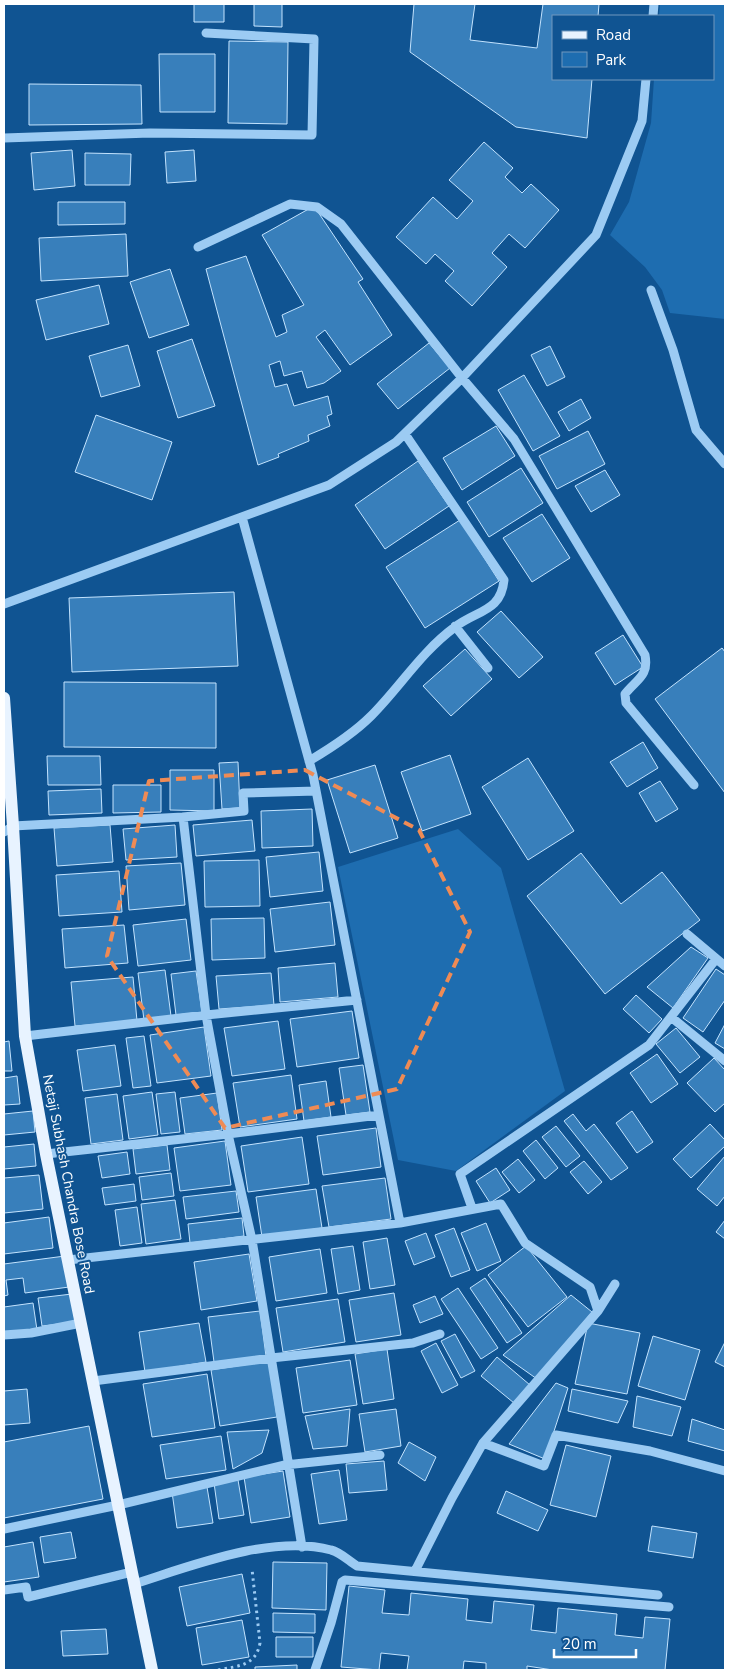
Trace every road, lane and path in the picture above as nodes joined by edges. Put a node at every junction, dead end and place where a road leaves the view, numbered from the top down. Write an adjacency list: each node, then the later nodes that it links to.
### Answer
1 (206, 33): 3 (street)
2 (646, 80): 6 (street)
3 (4, 138)
4 (198, 247): 6 (street)
5 (651, 290): 8 (street)
6 (462, 378): 7 (street); 15 (street)
7 (405, 434): 9 (street); 11 (street)
8 (725, 464)
9 (242, 517): 10 (street); 14 (street)
10 (4, 604)
11 (455, 626): 12 (street); 14 (street)
12 (488, 668)
13 (4, 698): 18 (main road, Netaji Subhash Chandra Bose Road)
14 (309, 761): 16 (street)
15 (694, 785)
16 (316, 791): 17 (street); 22 (street)
17 (183, 817): 18 (street); 23 (street)
18 (8, 829): 25 (main road, Netaji Subhash Chandra Bose Road)
19 (687, 934): 20 (street)
20 (716, 959): 21 (street); 24 (street)
21 (725, 966)
22 (357, 1000): 23 (street); 27 (street)
23 (206, 1015): 25 (street); 28 (street)
24 (671, 1017): 26 (street); 30 (street)
25 (25, 1036): 29 (main road, Netaji Subhash Chandra Bose Road)
26 (725, 1061)
27 (379, 1115): 28 (street); 31 (street)
28 (228, 1134): 29 (street); 32 (street)
29 (46, 1154): 33 (main road, Netaji Subhash Chandra Bose Road)
30 (472, 1208): 31 (street); 35 (street)
31 (400, 1223): 32 (street)
32 (252, 1240): 33 (street); 39 (street)
33 (68, 1260): 36 (main road, Netaji Subhash Chandra Bose Road)
34 (615, 1284): 35 (street)
35 (598, 1312): 41 (street)
36 (81, 1323): 38 (street); 40 (main road, Netaji Subhash Chandra Bose Road)
37 (440, 1334): 39 (street)
38 (4, 1335)
39 (272, 1358): 40 (street); 43 (street)
40 (93, 1381): 45 (main road, Netaji Subhash Chandra Bose Road)
41 (483, 1443): 44 (street); 49 (street)
42 (380, 1455): 43 (street)
43 (288, 1464): 45 (street); 47 (street)
44 (725, 1471)
45 (118, 1505): 46 (street); 50 (main road, Netaji Subhash Chandra Bose Road)
46 (4, 1529)
47 (302, 1546): 48 (street); 49 (street)
48 (250, 1551): 50 (street); 55 (path)
49 (415, 1571): 52 (street)
50 (133, 1578): 51 (street); 54 (main road, Netaji Subhash Chandra Bose Road)
51 (4, 1590)
52 (658, 1595)
53 (669, 1607): 56 (street)
54 (152, 1670)
55 (218, 1670)
56 (315, 1670)

